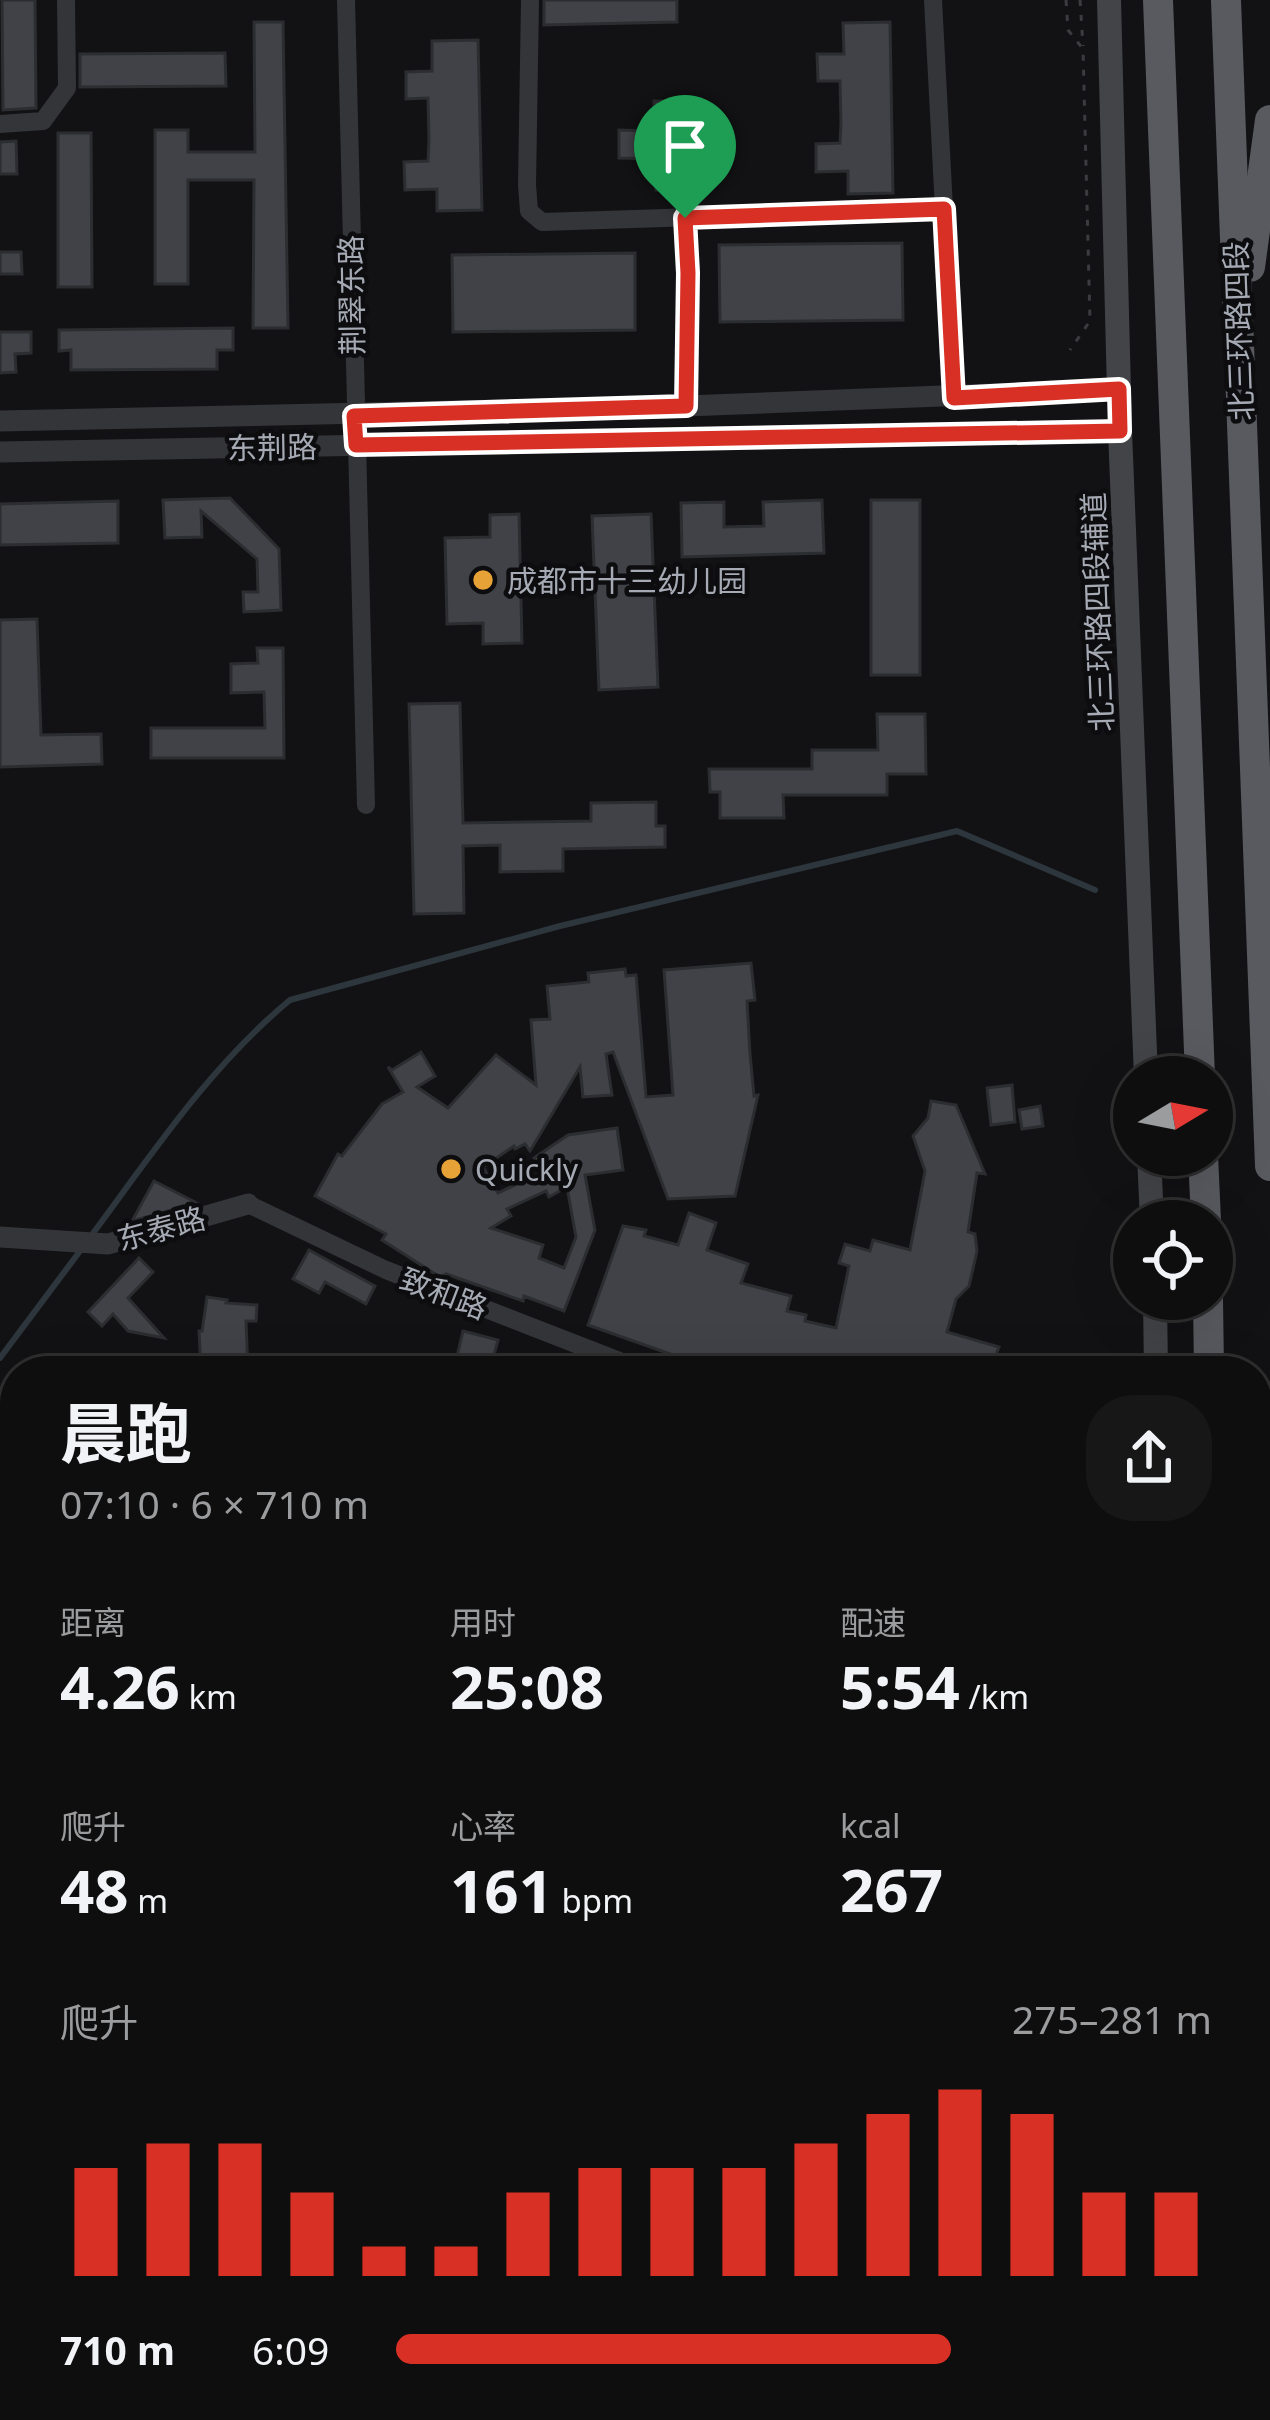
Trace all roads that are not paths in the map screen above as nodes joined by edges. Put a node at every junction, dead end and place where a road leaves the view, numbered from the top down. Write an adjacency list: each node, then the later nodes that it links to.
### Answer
1 (66, 0): 9 (street)
2 (346, 0): 16 (street, 荆翠东路)
3 (530, 0): 11 (street)
4 (933, 0): 10 (street)
5 (1108, 0): 13 (main road, 北三环路四段辅道)
6 (1158, 0): 23 (highway)
7 (1226, 0): 12 (highway, 北三环路四段)
8 (1270, 120): 12 (highway)
9 (0, 124)
10 (944, 209): 11 (street); 14 (street)
11 (685, 218): 15 (street)
12 (1239, 344): 24 (highway, 北三环路四段)
13 (1119, 389): 14 (street, 东荆路); 18 (main road, 北三环路四段辅道)
14 (954, 398): 15 (street, 东荆路)
15 (686, 406): 16 (street, 东荆路)
16 (354, 416): 17 (street, 东荆路); 19 (street, 荆翠东路)
17 (0, 421)
18 (1120, 431): 19 (street, 东荆路); 22 (main road, 北三环路四段辅道)
19 (356, 445): 20 (street, 东荆路); 21 (street, 荆翠东路)
20 (0, 452)
21 (366, 805)
22 (1145, 1056)
23 (1199, 1056)
24 (1270, 1166)
25 (248, 1204): 26 (street, 东泰路); 29 (street, 致和路)
26 (0, 1237)
27 (1155, 1320): 30 (main road)
28 (1208, 1320): 31 (highway)
29 (607, 1356)
30 (1156, 1356)
31 (1209, 1356)

